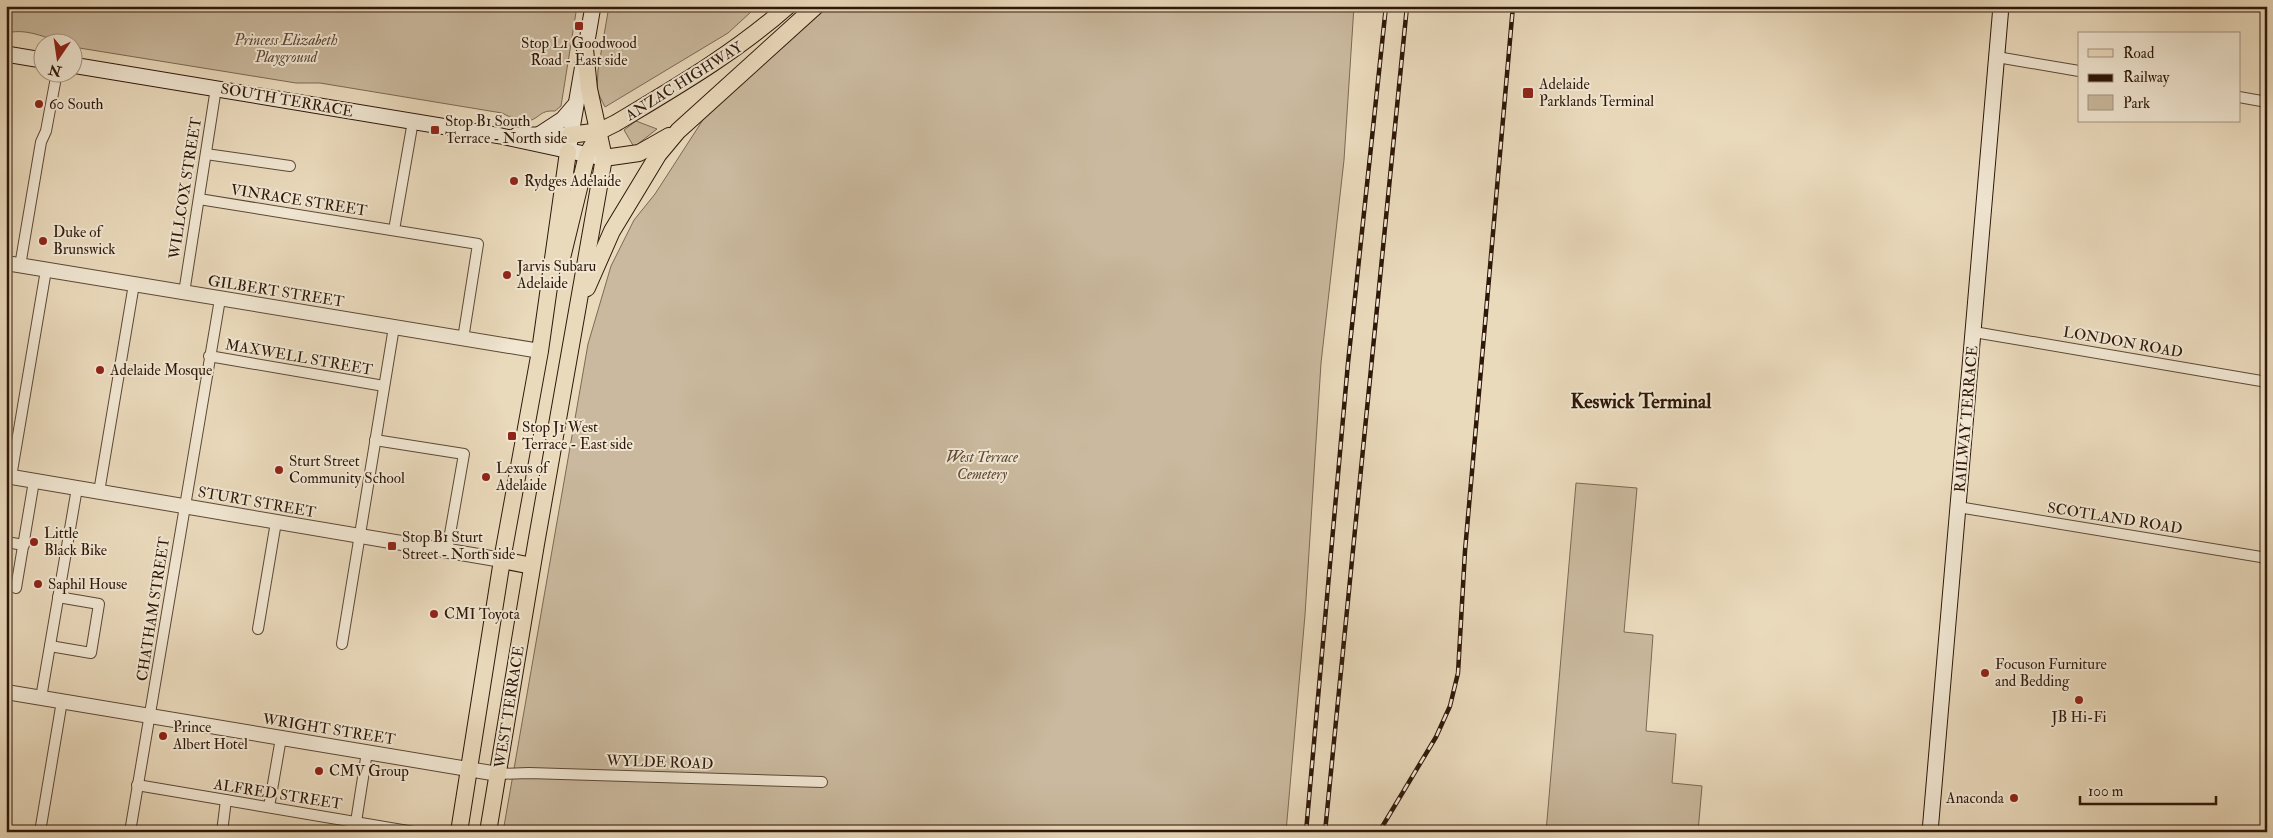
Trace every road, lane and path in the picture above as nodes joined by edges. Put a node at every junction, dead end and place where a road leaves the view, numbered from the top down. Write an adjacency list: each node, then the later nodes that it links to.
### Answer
1 (593, 6): 5 (main road)
2 (788, 6): 17 (main road, ANZAC HIGHWAY)
3 (816, 6): 18 (main road, ANZAC HIGHWAY)
4 (2001, 6): 7 (main road, RAILWAY TERRACE)
5 (585, 50): 15 (main road); 17 (main road)
6 (6, 54): 8 (main road)
7 (1996, 57): 10 (street); 37 (main road, RAILWAY TERRACE)
8 (32, 58)
9 (82, 66): 12 (main road, SOUTH TERRACE)
10 (2078, 71)
11 (54, 82): 30 (street)
12 (216, 88): 16 (main road, SOUTH TERRACE); 23 (street, WILLCOX STREET)
13 (2240, 98): 14 (street)
14 (2267, 102)
15 (576, 105): 19 (main road); 20 (main road)
16 (413, 122): 21 (main road, SOUTH TERRACE); 28 (street)
17 (600, 131): 20 (main road, ANZAC HIGHWAY); 24 (main road, WEST TERRACE); 25 (main road, WEST TERRACE)
18 (678, 131): 25 (main road); 35 (main road, WEST TERRACE)
19 (540, 134): 20 (main road, SOUTH TERRACE); 21 (main road, SOUTH TERRACE)
20 (570, 135): 22 (main road)
21 (501, 136): 22 (main road, SOUTH TERRACE)
22 (568, 152): 24 (main road, SOUTH TERRACE); 39 (main road, WEST TERRACE)
23 (206, 154): 26 (street); 27 (street, WILLCOX STREET)
24 (586, 155): 25 (main road, SOUTH TERRACE); 39 (main road, WEST TERRACE)
25 (604, 158): 35 (main road, WEST TERRACE)
26 (290, 166)
27 (199, 199): 28 (street, VINRACE STREET); 33 (street, WILLCOX STREET)
28 (394, 230): 38 (street, VINRACE STREET)
29 (6, 263): 30 (street, GILBERT STREET)
30 (20, 266): 31 (street, GILBERT STREET)
31 (46, 270): 32 (street, GILBERT STREET); 44 (street)
32 (134, 284): 33 (street, GILBERT STREET); 47 (street)
33 (184, 293): 34 (street, GILBERT STREET)
34 (220, 299): 36 (street, GILBERT STREET); 40 (street, CHATHAM STREET)
35 (575, 316): 57 (main road, WEST TERRACE)
36 (394, 327): 38 (street, GILBERT STREET); 42 (street)
37 (1974, 332): 41 (street, LONDON ROAD); 49 (main road, RAILWAY TERRACE)
38 (463, 339): 39 (street, GILBERT STREET)
39 (540, 352): 56 (main road, WEST TERRACE)
40 (209, 356): 42 (street, MAXWELL STREET); 48 (street, CHATHAM STREET)
41 (2267, 382)
42 (384, 386): 43 (street)
43 (375, 440): 51 (street); 54 (street)
44 (9, 476): 45 (street, STURT STREET)
45 (34, 481): 46 (street, STURT STREET); 53 (street)
46 (77, 488): 47 (street, STURT STREET); 59 (street)
47 (99, 492): 48 (street, STURT STREET)
48 (185, 506): 50 (street, STURT STREET); 66 (street, CHATHAM STREET)
49 (1958, 507): 55 (street, SCOTLAND ROAD); 82 (main road, RAILWAY TERRACE)
50 (276, 522): 51 (street, STURT STREET); 60 (street)
51 (360, 536): 54 (street, STURT STREET); 61 (street)
52 (6, 542): 53 (street)
53 (24, 544): 58 (street)
54 (447, 551): 56 (street, STURT STREET)
55 (2267, 558)
56 (502, 560): 57 (main road); 69 (main road, WEST TERRACE)
57 (532, 566): 70 (main road, WEST TERRACE)
58 (16, 588)
59 (58, 597): 62 (street); 62 (street)
60 (258, 629)
61 (342, 644)
62 (50, 646): 64 (street)
63 (6, 692): 64 (street, WRIGHT STREET)
64 (41, 698): 65 (street, WRIGHT STREET)
65 (62, 701): 66 (street, WRIGHT STREET); 76 (street)
66 (150, 716): 67 (street, WRIGHT STREET); 72 (street, CHATHAM STREET)
67 (282, 738): 68 (street, WRIGHT STREET); 74 (street)
68 (367, 752): 69 (street, WRIGHT STREET); 75 (street)
69 (468, 769): 70 (street, WRIGHT STREET); 80 (main road, WEST TERRACE)
70 (498, 774): 71 (street, WYLDE ROAD); 81 (main road, WEST TERRACE)
71 (822, 782)
72 (137, 786): 73 (street, ALFRED STREET); 77 (street, CHATHAM STREET)
73 (226, 800): 74 (street, ALFRED STREET); 78 (street)
74 (269, 808): 75 (street, ALFRED STREET)
75 (356, 822): 79 (street, ALFRED STREET)
76 (40, 832)
77 (130, 832)
78 (222, 832)
79 (414, 832)
80 (459, 832)
81 (488, 832)
82 (1930, 832)

